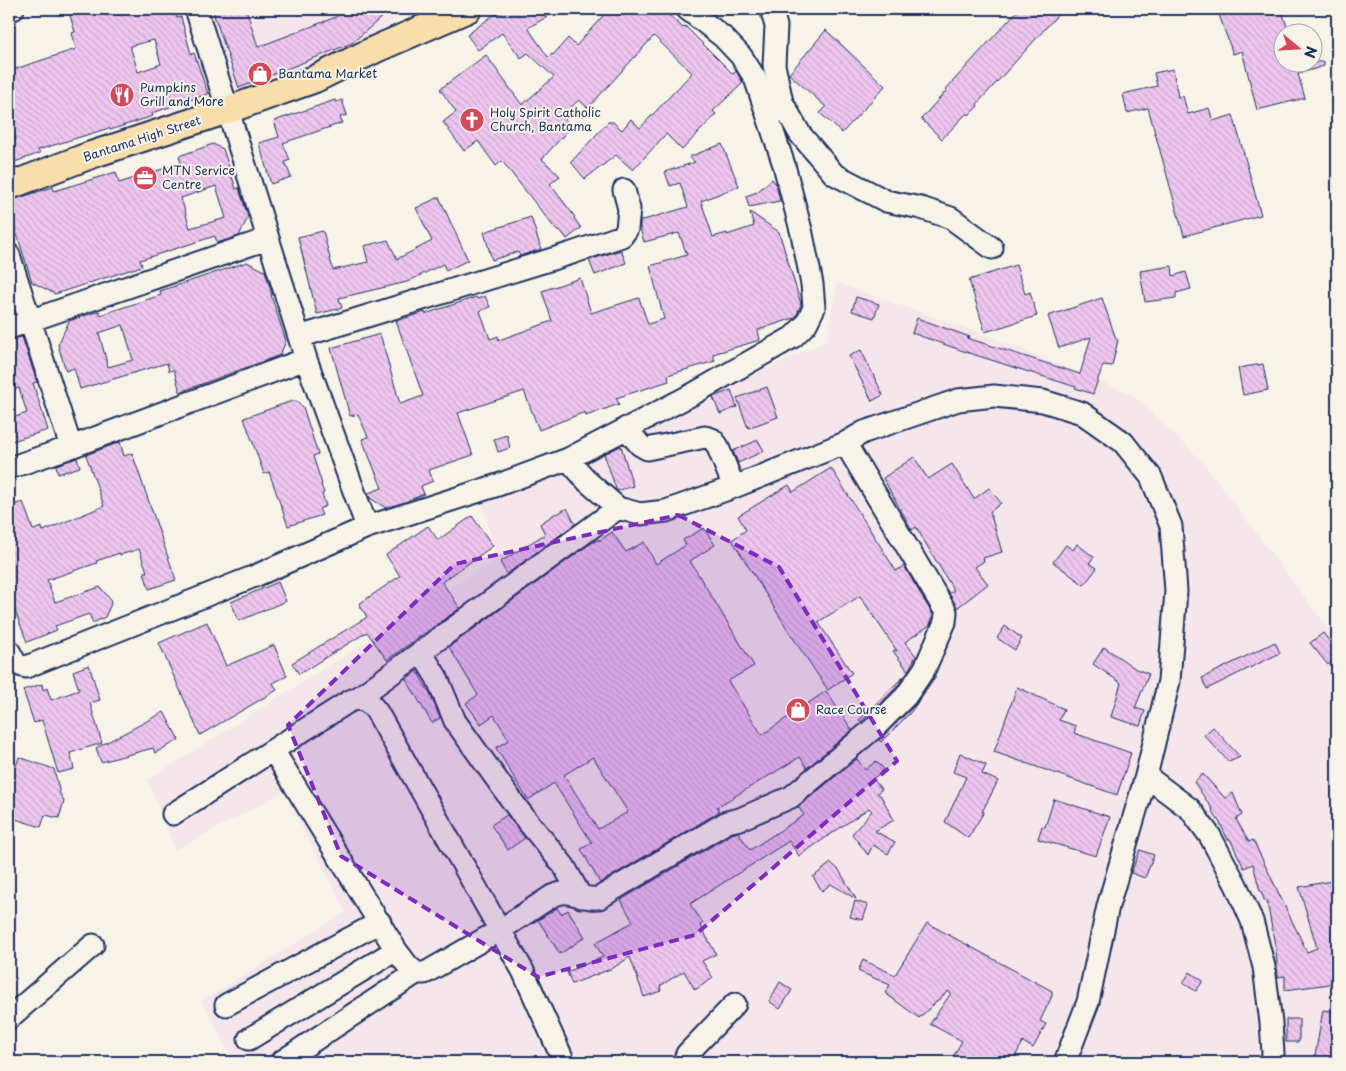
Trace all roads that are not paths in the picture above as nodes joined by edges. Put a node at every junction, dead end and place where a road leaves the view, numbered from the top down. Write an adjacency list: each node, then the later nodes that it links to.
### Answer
1 (13, 9): 6 (street)
2 (196, 9): 8 (street)
3 (468, 9): 7 (main road, Bantama High Street)
4 (688, 9): 18 (street)
5 (771, 9): 12 (street)
6 (9, 10)
7 (428, 18): 8 (main road, Bantama High Street)
8 (228, 110): 9 (main road, Bantama High Street); 11 (street)
9 (9, 186)
10 (624, 190): 16 (street)
11 (267, 238): 14 (street); 16 (street)
12 (992, 248)
13 (9, 255): 14 (street)
14 (30, 321): 15 (street); 20 (street)
15 (9, 328)
16 (299, 336): 17 (street)
17 (306, 360): 20 (street); 25 (street)
18 (626, 428): 21 (street); 23 (street)
19 (845, 443): 23 (street); 30 (street); 32 (street)
20 (71, 447): 22 (street)
21 (568, 459): 24 (street); 25 (street)
22 (9, 468)
23 (734, 487): 24 (street)
24 (618, 508): 26 (street)
25 (367, 527): 27 (street)
26 (421, 652): 28 (street); 32 (street)
27 (11, 662)
28 (358, 698): 29 (street); 34 (street)
29 (273, 750): 31 (street); 33 (street)
30 (1146, 776): 45 (street); 46 (street)
31 (173, 814)
32 (581, 896): 34 (street)
33 (380, 922): 36 (street); 39 (street)
34 (500, 930): 37 (street); 43 (street)
35 (92, 945): 40 (street)
36 (396, 950): 37 (street); 41 (street)
37 (416, 973): 42 (street)
38 (735, 1004): 44 (street)
39 (226, 1005)
40 (9, 1018)
41 (249, 1039)
42 (280, 1062)
43 (564, 1062)
44 (684, 1062)
45 (1064, 1062)
46 (1272, 1062)

